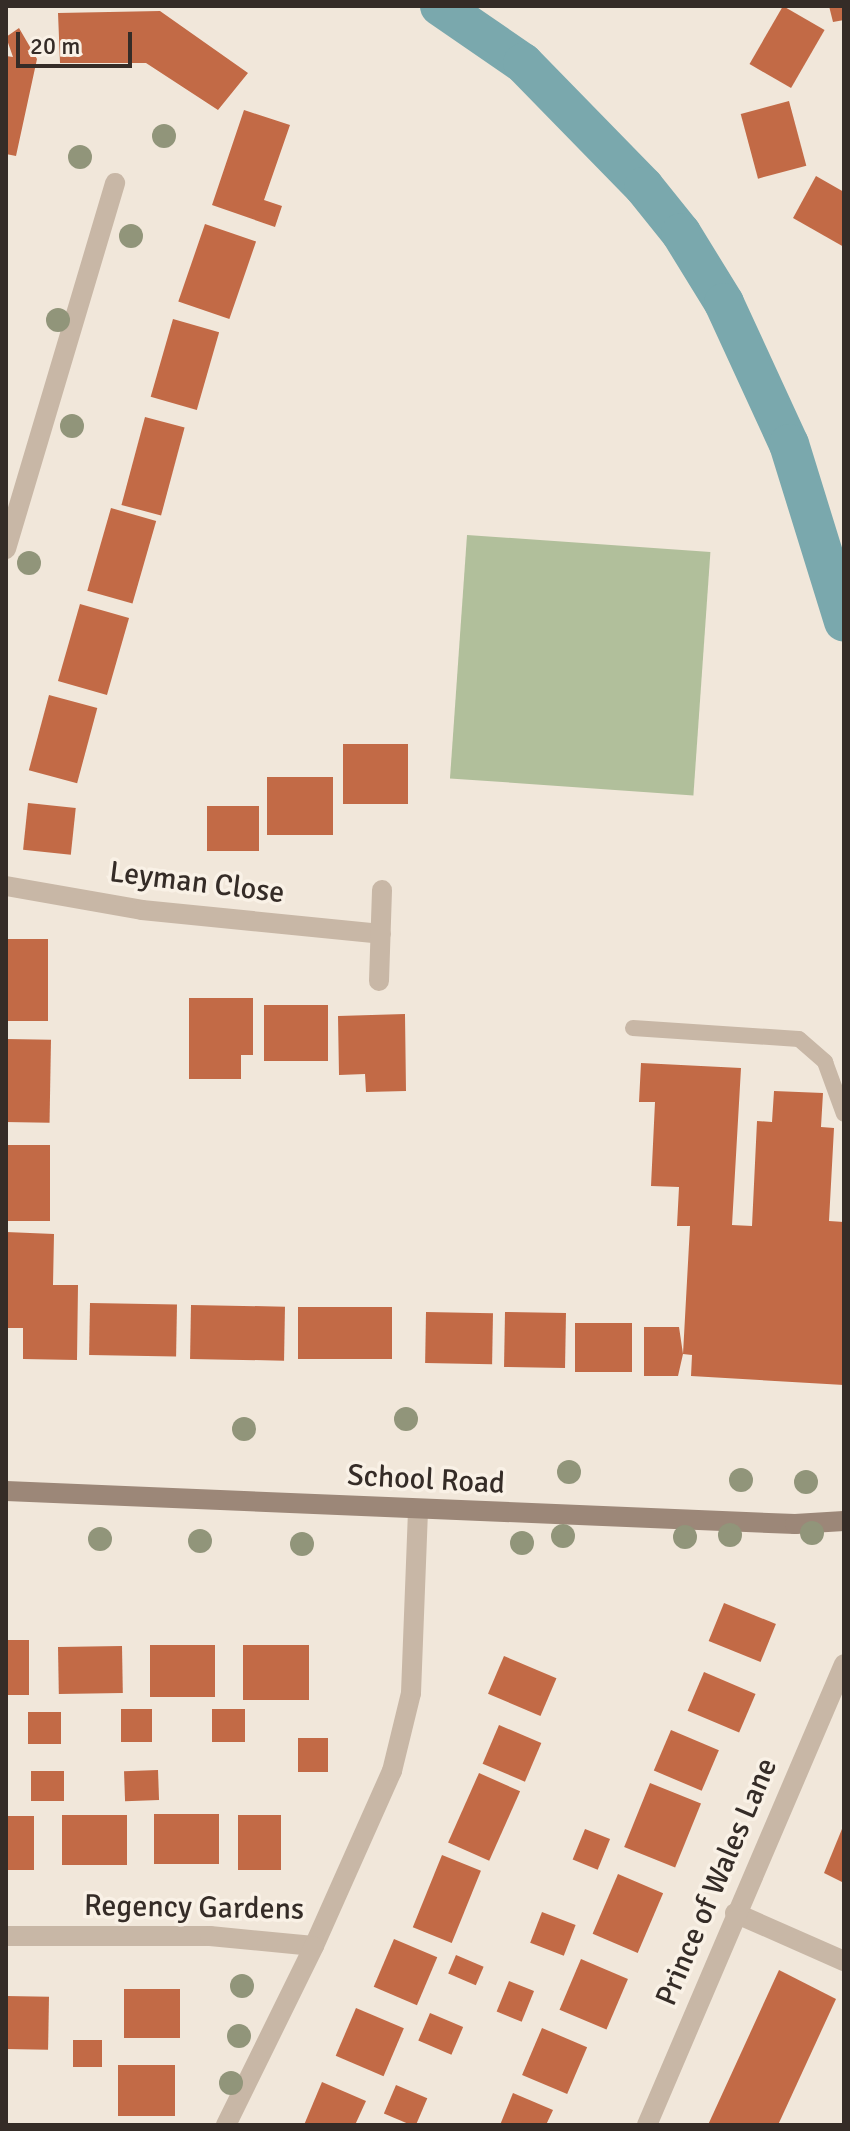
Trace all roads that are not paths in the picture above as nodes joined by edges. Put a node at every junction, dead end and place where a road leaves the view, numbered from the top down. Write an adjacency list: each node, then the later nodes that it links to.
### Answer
1 (115, 183): 2 (street)
2 (6, 549)
3 (6, 886): 5 (street, Leyman Close)
4 (382, 890): 5 (street)
5 (381, 934): 6 (street)
6 (379, 981)
7 (633, 1028): 8 (lane)
8 (844, 1114)
9 (6, 1491): 10 (street, School Road)
10 (418, 1510): 11 (street, School Road); 15 (street, Regency Gardens)
11 (844, 1521)
12 (844, 1664): 13 (street, Prince of Wales Lane)
13 (735, 1913): 16 (street); 18 (street, Prince of Wales Lane)
14 (6, 1936): 15 (street, Regency Gardens)
15 (314, 1946): 17 (street)
16 (844, 1961)
17 (226, 2125)
18 (647, 2125)

